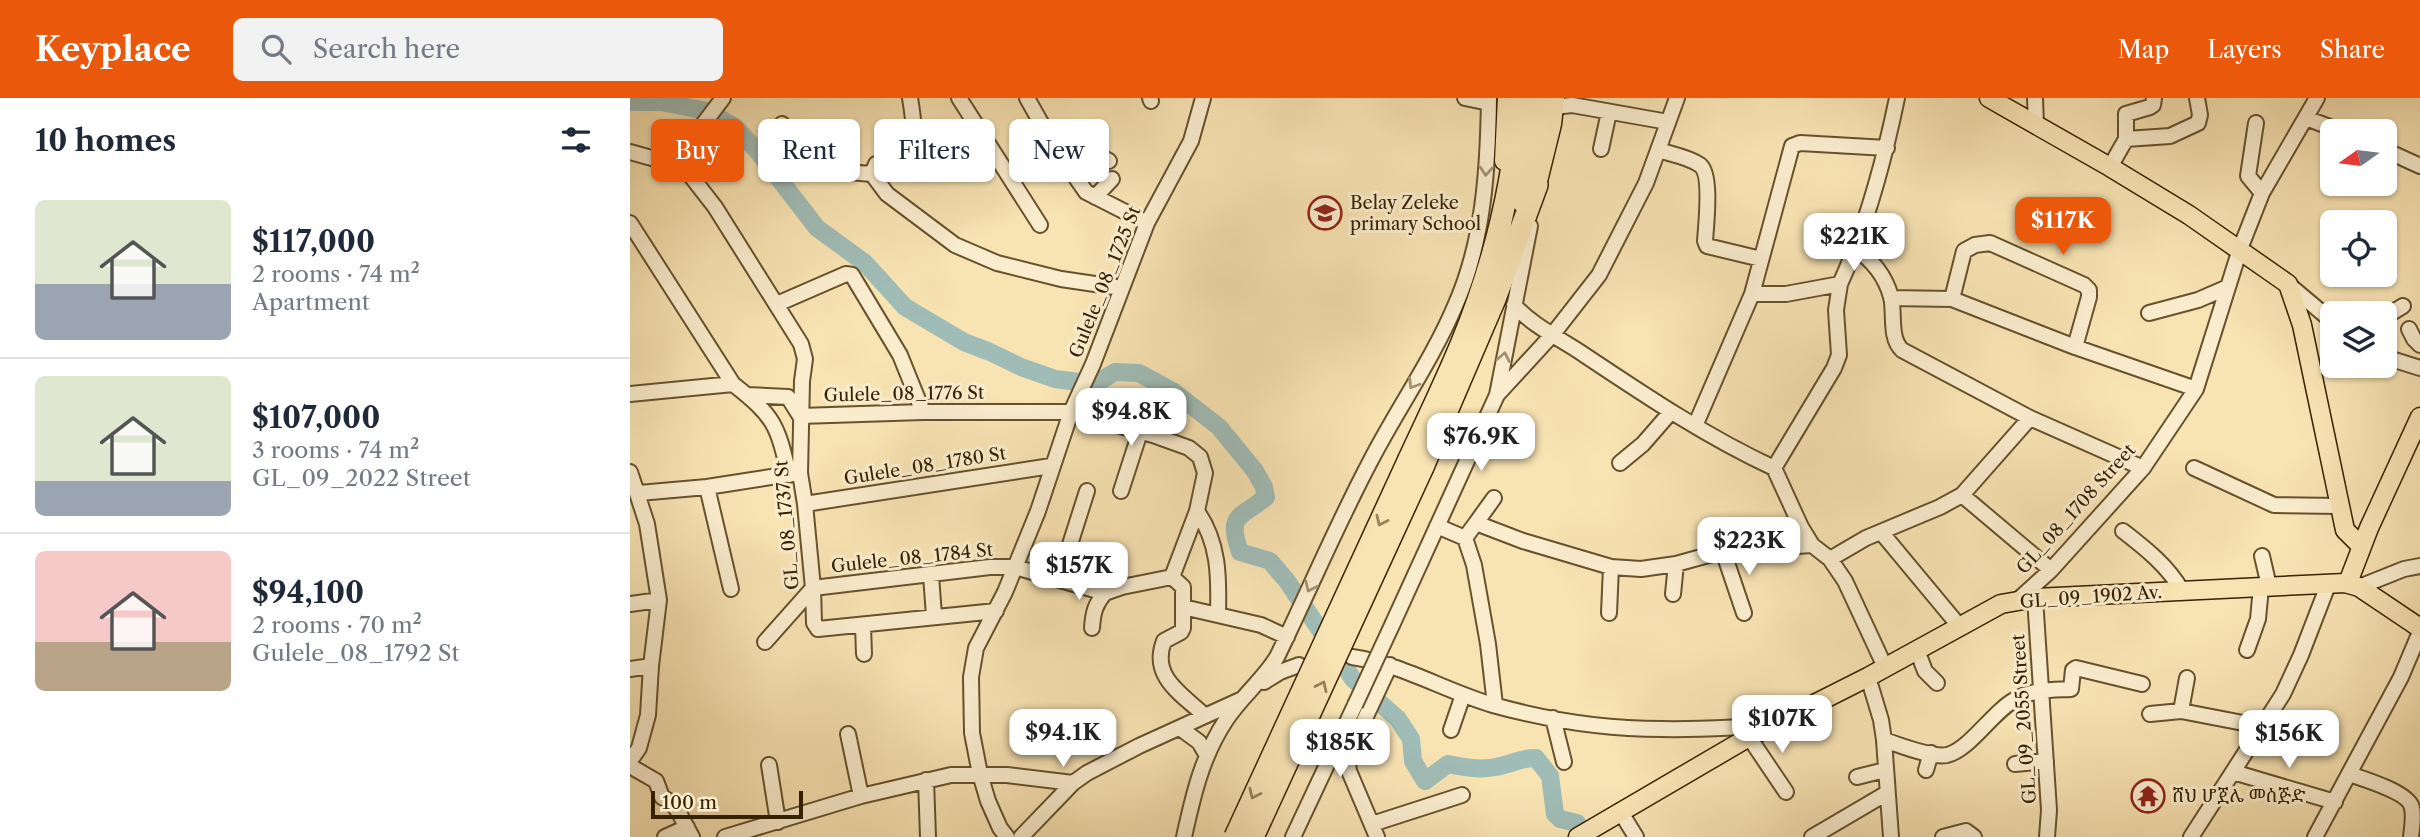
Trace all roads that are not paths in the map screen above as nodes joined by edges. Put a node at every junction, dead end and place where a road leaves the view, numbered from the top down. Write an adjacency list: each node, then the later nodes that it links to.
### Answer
1 (723, 98): 19 (street)
2 (910, 98): 35 (street)
3 (959, 98): 44 (street)
4 (1027, 98): 20 (street)
5 (1203, 98): 43 (street, Gulele_08_1725 St)
6 (1465, 98): 15 (street)
7 (1520, 98): 45 (highway)
8 (1677, 98): 21 (street)
9 (1897, 98): 26 (street)
10 (1989, 98): 24 (main road)
11 (2035, 98): 24 (street)
12 (2154, 98): 25 (street)
13 (2197, 98): 25 (street)
14 (2317, 98): 18 (street, GL_08_1708 Street)
15 (1495, 100): 45 (main road); 136 (street, one-way to 136)
16 (1558, 101): 17 (street); 39 (main road); 45 (highway)
17 (1609, 112): 21 (street); 27 (street)
18 (2306, 118): 23 (street); 40 (street, GL_08_1708 Street)
19 (706, 119)
20 (1040, 119)
21 (1668, 122): 28 (street)
22 (2256, 123): 40 (street)
23 (2320, 123)
24 (2036, 126): 33 (main road)
25 (2126, 139): 33 (street)
26 (1887, 148): 46 (street); 48 (street)
27 (1601, 149)
28 (1658, 150): 48 (street); 63 (street)
29 (630, 152): 31 (street)
30 (2398, 156): 32 (street)
31 (651, 158)
32 (2420, 166)
33 (2110, 167): 47 (main road)
34 (860, 173): 35 (street)
35 (872, 174): 52 (street)
36 (1112, 179): 41 (street)
37 (696, 182): 56 (street, GL_08_1737 St)
38 (1078, 182): 41 (street)
39 (1537, 185): 45 (highway); 57 (street)
40 (2262, 193): 47 (street, GL_08_1708 Street)
41 (1095, 197): 43 (street)
42 (630, 223): 68 (street)
43 (1147, 223): 52 (street, Gulele_08_1725 St)
44 (1040, 225)
45 (1506, 241): 81 (highway)
46 (1856, 248): 49 (street); 54 (street)
47 (2240, 249): 50 (main road); 51 (street, GL_08_1708 Street)
48 (1762, 259): 53 (street)
49 (1840, 284): 53 (street); 84 (street)
50 (2288, 284): 60 (street); 96 (main road)
51 (2228, 287): 61 (street); 69 (street, GL_08_1708 Street)
52 (1122, 288): 73 (street, Gulele_08_1725 St)
53 (1752, 294): 79 (street)
54 (1891, 298): 55 (street); 78 (street)
55 (1952, 299): 65 (street); 65 (street)
56 (777, 304): 74 (street); 76 (street, GL_08_1737 St)
57 (1514, 305): 63 (street); 72 (street, one-way to 57)
58 (2403, 306): 59 (street)
59 (2397, 310)
60 (2320, 311)
61 (2149, 313)
62 (2409, 329): 64 (street)
63 (1553, 334): 72 (street); 75 (street)
64 (2420, 345)
65 (2075, 347): 69 (street)
66 (2397, 361): 67 (street)
67 (2420, 368)
68 (733, 384): 70 (street); 71 (street)
69 (2196, 389): 85 (street, GL_08_1708 Street)
70 (630, 394)
71 (747, 395): 76 (street, Gulele_08_1776 St); 88 (street)
72 (1497, 395): 99 (street)
73 (1075, 405): 74 (street, Gulele_08_1776 St); 80 (street, Gulele_08_1776 St); 83 (street, Gulele_08_1725 St)
74 (923, 412): 76 (street, Gulele_08_1776 St)
75 (1670, 413): 79 (street); 82 (street)
76 (800, 415): 88 (street, GL_08_1737 St)
77 (2420, 417): 104 (main road)
78 (2030, 418): 85 (street); 93 (street)
79 (1695, 426): 84 (street)
80 (1140, 432): 91 (street); 97 (street, Gulele_08_1776 St)
81 (1416, 463): 198 (highway, one-way to 198, bridge); 199 (highway, one-way to 81, bridge)
82 (1620, 463)
83 (1051, 466): 95 (street, Gulele_08_1780 St); 110 (street, Gulele_08_1725 St)
84 (1774, 468): 103 (street)
85 (2143, 468): 112 (street, GL_08_1708 Street)
86 (2194, 468): 96 (street)
87 (630, 472): 92 (street)
88 (794, 474): 89 (street); 95 (street, GL_08_1737 St)
89 (707, 486): 92 (street); 119 (street)
90 (1087, 491): 115 (street)
91 (1121, 491)
92 (639, 493): 124 (street)
93 (1962, 495): 101 (street); 112 (street)
94 (1493, 498): 98 (street)
95 (805, 504): 118 (street, GL_08_1737 St)
96 (2339, 506): 104 (main road)
97 (1197, 511): 114 (street); 130 (street)
98 (1476, 523): 102 (street); 111 (street)
99 (1437, 526): 102 (street); 200 (street, bridge)
100 (2123, 531): 120 (street)
101 (1881, 532): 107 (street); 133 (street)
102 (1465, 538): 154 (street)
103 (1812, 545): 105 (street); 107 (street)
104 (2361, 546): 116 (main road)
105 (1723, 551): 108 (street); 129 (street)
106 (2262, 556): 117 (street)
107 (1830, 559): 145 (street)
108 (1676, 564): 111 (street); 122 (street)
109 (2420, 566): 116 (street)
110 (1015, 567): 113 (street, Gulele_08_1784 St); 115 (street, Gulele_08_1784 St); 127 (street, Gulele_08_1725 St)
111 (1611, 567): 128 (street)
112 (2051, 570): 123 (street, GL_08_1708 Street)
113 (932, 575): 118 (street, Gulele_08_1784 St); 131 (street)
114 (1172, 577): 121 (street); 126 (street)
115 (1059, 579): 121 (street, Gulele_08_1784 St)
116 (2344, 585): 117 (main road, GL_09_1902 Av.); 135 (main road); 160 (street)
117 (2265, 586): 120 (main road, GL_09_1902 Av.); 139 (street)
118 (813, 588): 132 (street, GL_08_1737 St); 137 (street)
119 (731, 589)
120 (2182, 591): 123 (main road, GL_09_1902 Av.)
121 (1105, 593): 134 (street)
122 (1673, 594)
123 (2026, 599): 133 (main road, GL_09_1902 Av.); 151 (street, GL_09_2055 Street)
124 (659, 600): 125 (street); 144 (street)
125 (630, 604)
126 (1183, 607): 130 (street); 157 (street)
127 (996, 611): 131 (street); 177 (street, Gulele_08_1725 St)
128 (1609, 612)
129 (1744, 613)
130 (1218, 614): 136 (street)
131 (934, 616): 132 (street)
132 (863, 626): 140 (street)
133 (1959, 627): 138 (main road, GL_09_1902 Av.)
134 (1092, 628)
135 (2420, 630): 178 (street)
136 (1287, 637): 141 (street)
137 (765, 642)
138 (1917, 650): 145 (main road, GL_09_1902 Av.); 149 (street)
139 (2247, 650)
140 (864, 653)
141 (1278, 657): 153 (street); 153 (street)
142 (1352, 657): 143 (street)
143 (1390, 665): 152 (street); 189 (street)
144 (651, 666): 146 (street); 168 (street)
145 (1885, 667): 147 (main road, GL_09_1902 Av.)
146 (630, 669)
147 (1868, 677): 159 (main road, GL_09_1902 Av.); 165 (street)
148 (2187, 678): 155 (street)
149 (1937, 684)
150 (2142, 684): 151 (street)
151 (2041, 689): 166 (street); 169 (street, GL_09_2055 Street)
152 (1462, 695): 154 (street); 162 (street)
153 (1242, 699): 157 (street); 167 (street)
154 (1495, 705): 158 (street)
155 (2181, 711): 156 (street); 160 (street)
156 (2150, 714)
157 (1205, 716): 161 (street)
158 (1553, 718): 159 (street); 170 (street)
159 (1770, 726): 164 (main road, GL_09_1902 Av.)
160 (2264, 727): 176 (street)
161 (1184, 730): 167 (street); 181 (street)
162 (1451, 730)
163 (848, 734): 185 (street)
164 (1749, 737): 182 (street); 187 (main road, GL_09_1902 Av.)
165 (1884, 740): 166 (street); 174 (street)
166 (1931, 753): 175 (street)
167 (1206, 754): 197 (street)
168 (630, 761)
169 (2046, 761): 171 (street); 206 (street, GL_09_2055 Street)
170 (1564, 762)
171 (2015, 764)
172 (769, 765): 188 (street)
173 (630, 766): 190 (street)
174 (1885, 770): 179 (street); 183 (street)
175 (1926, 770)
176 (2234, 772): 186 (street); 207 (street)
177 (980, 774): 180 (street); 181 (street); 195 (street, Gulele_08_1725 St)
178 (2349, 774): 186 (street); 209 (street)
179 (1857, 777)
180 (926, 780): 185 (street); 194 (street)
181 (1073, 783): 196 (street)
182 (1786, 792)
183 (1887, 793): 202 (street); 203 (street)
184 (1462, 795): 189 (street)
185 (861, 796): 188 (street)
186 (2335, 802): 208 (street)
187 (1620, 811): 191 (main road, GL_09_1902 Av.); 201 (street)
188 (778, 822): 193 (street)
189 (1375, 831)
190 (689, 832): 192 (street)
191 (1582, 834)
192 (664, 837)
193 (725, 837)
194 (928, 837)
195 (1007, 837)
196 (1021, 837)
197 (1184, 837)
198 (1235, 837)
199 (1253, 837)
200 (1293, 837)
201 (1636, 837)
202 (1812, 837)
203 (1891, 837)
204 (1943, 837): 205 (street)
205 (1974, 837)
206 (2047, 837)
207 (2191, 837)
208 (2315, 837)
209 (2411, 837)

